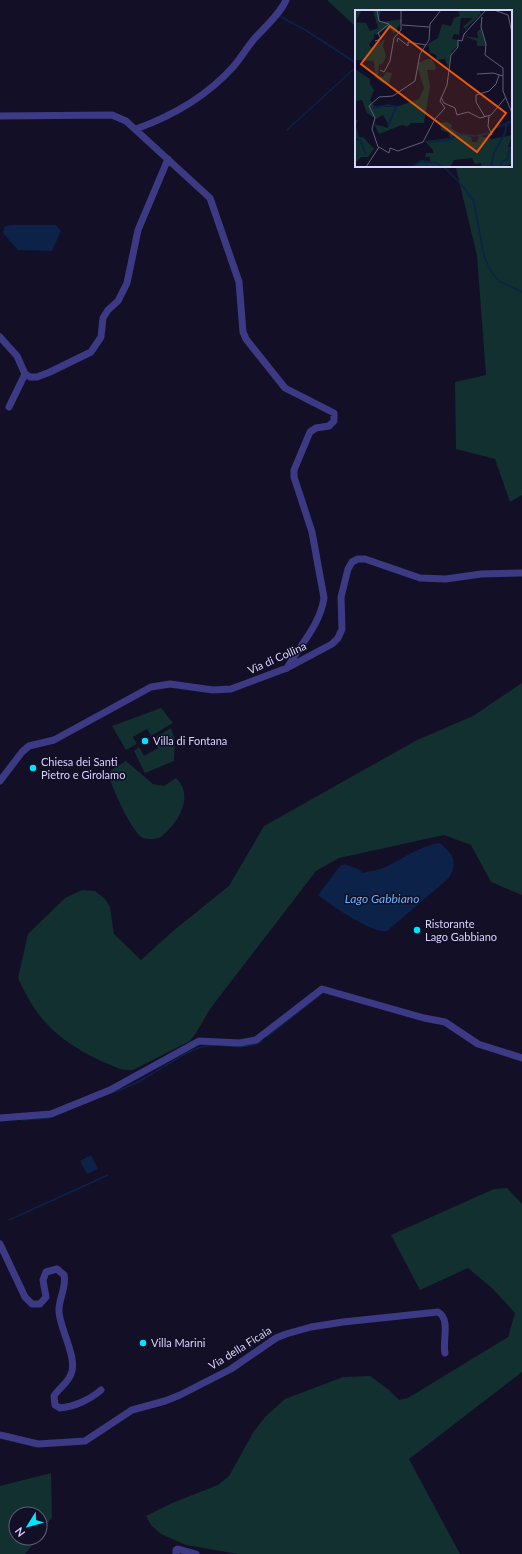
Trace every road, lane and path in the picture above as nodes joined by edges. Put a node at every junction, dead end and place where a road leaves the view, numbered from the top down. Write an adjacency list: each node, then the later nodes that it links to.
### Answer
1 (286, 0): 3 (street)
2 (0, 116): 3 (street)
3 (136, 129): 4 (street)
4 (168, 159): 6 (street); 9 (street)
5 (0, 337): 6 (street)
6 (26, 374): 7 (street)
7 (9, 407)
8 (522, 573): 9 (street, Via di Collina)
9 (287, 668): 10 (street, Via di Collina)
10 (0, 781)
11 (522, 1058): 12 (street)
12 (0, 1118)
13 (0, 1244): 15 (street)
14 (444, 1354): 16 (street, Via della Ficaia)
15 (101, 1390)
16 (0, 1435)
17 (176, 1554): 18 (street)
18 (196, 1554)

